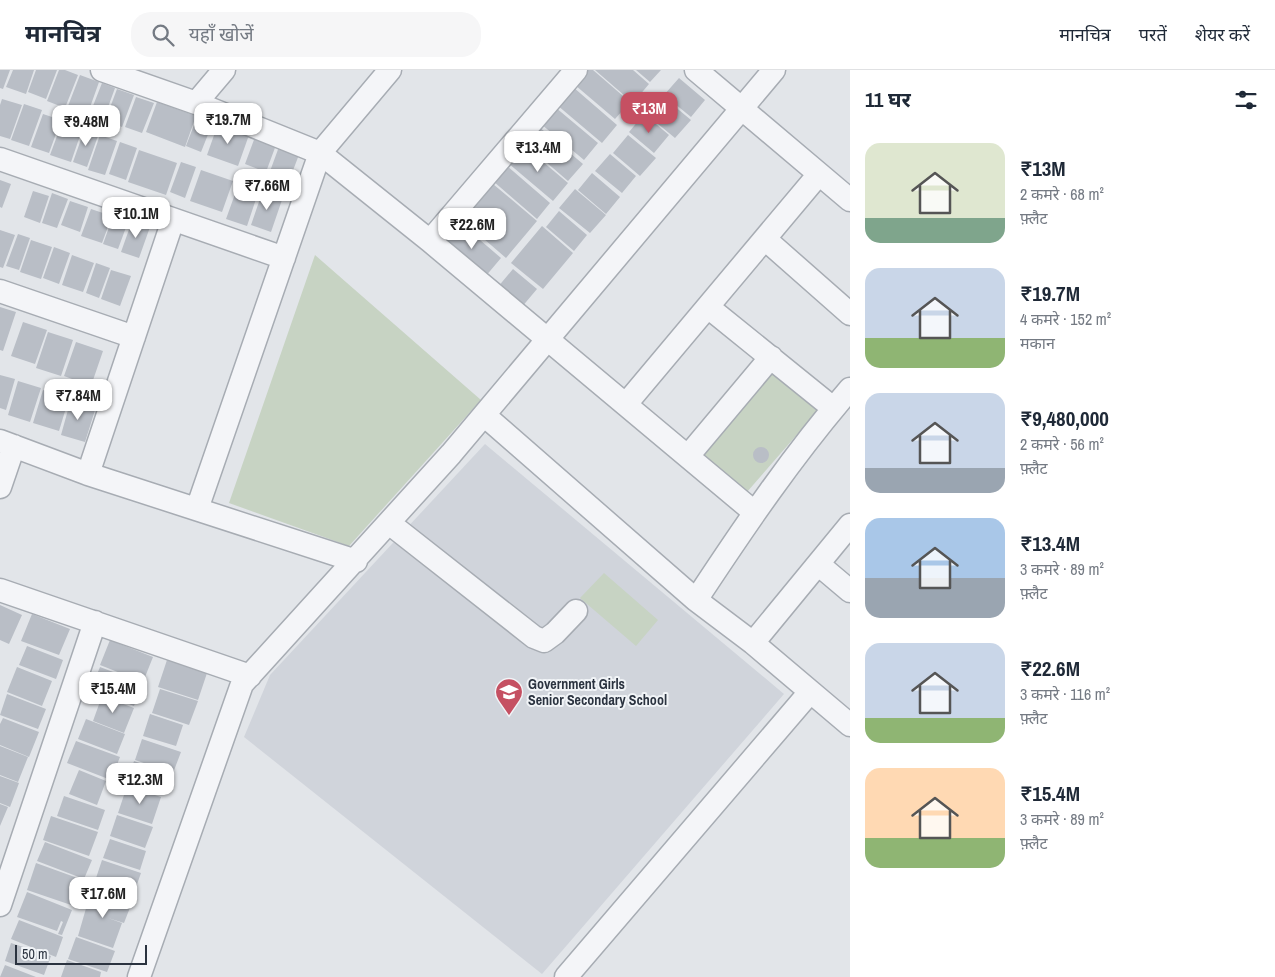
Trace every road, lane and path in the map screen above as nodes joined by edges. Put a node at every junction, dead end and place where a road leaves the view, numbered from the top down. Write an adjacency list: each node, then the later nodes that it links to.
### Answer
1 (102, 70): 7 (street)
2 (224, 70): 7 (street)
3 (390, 70): 9 (street)
4 (576, 70): 15 (street)
5 (696, 70): 8 (street)
6 (774, 70): 8 (street)
7 (196, 103): 9 (street)
8 (742, 109): 11 (street); 21 (street)
9 (320, 153): 15 (street); 16 (street)
10 (0, 159): 13 (street)
11 (820, 174): 12 (street); 14 (street)
12 (850, 200)
13 (173, 220): 16 (street); 20 (street)
14 (765, 239): 18 (street); 19 (street)
15 (430, 241): 21 (street)
16 (284, 258): 31 (street)
17 (0, 291): 20 (street)
18 (708, 307): 22 (street); 24 (street)
19 (850, 314)
20 (134, 337): 29 (street)
21 (548, 339): 24 (street); 26 (street)
22 (771, 357): 25 (street); 28 (street)
23 (850, 389): 25 (street)
24 (626, 404): 28 (street)
25 (833, 408): 32 (street)
26 (484, 415): 33 (street); 39 (street)
27 (7, 444): 29 (street); 30 (street)
28 (688, 456): 32 (street)
29 (88, 474): 31 (street)
30 (0, 487)
31 (197, 508): 35 (street)
32 (754, 512): 39 (street)
33 (390, 523): 35 (street); 40 (street)
34 (850, 525): 36 (street)
35 (356, 561): 43 (street)
36 (818, 564): 38 (street); 42 (street)
37 (0, 590): 41 (street)
38 (850, 590)
39 (696, 600): 42 (street)
40 (576, 611)
41 (95, 622): 43 (street); 46 (street)
42 (753, 643): 44 (street)
43 (250, 676): 47 (street)
44 (810, 692): 45 (street); 48 (street)
45 (850, 725)
46 (0, 905)
47 (139, 977)
48 (566, 977)

